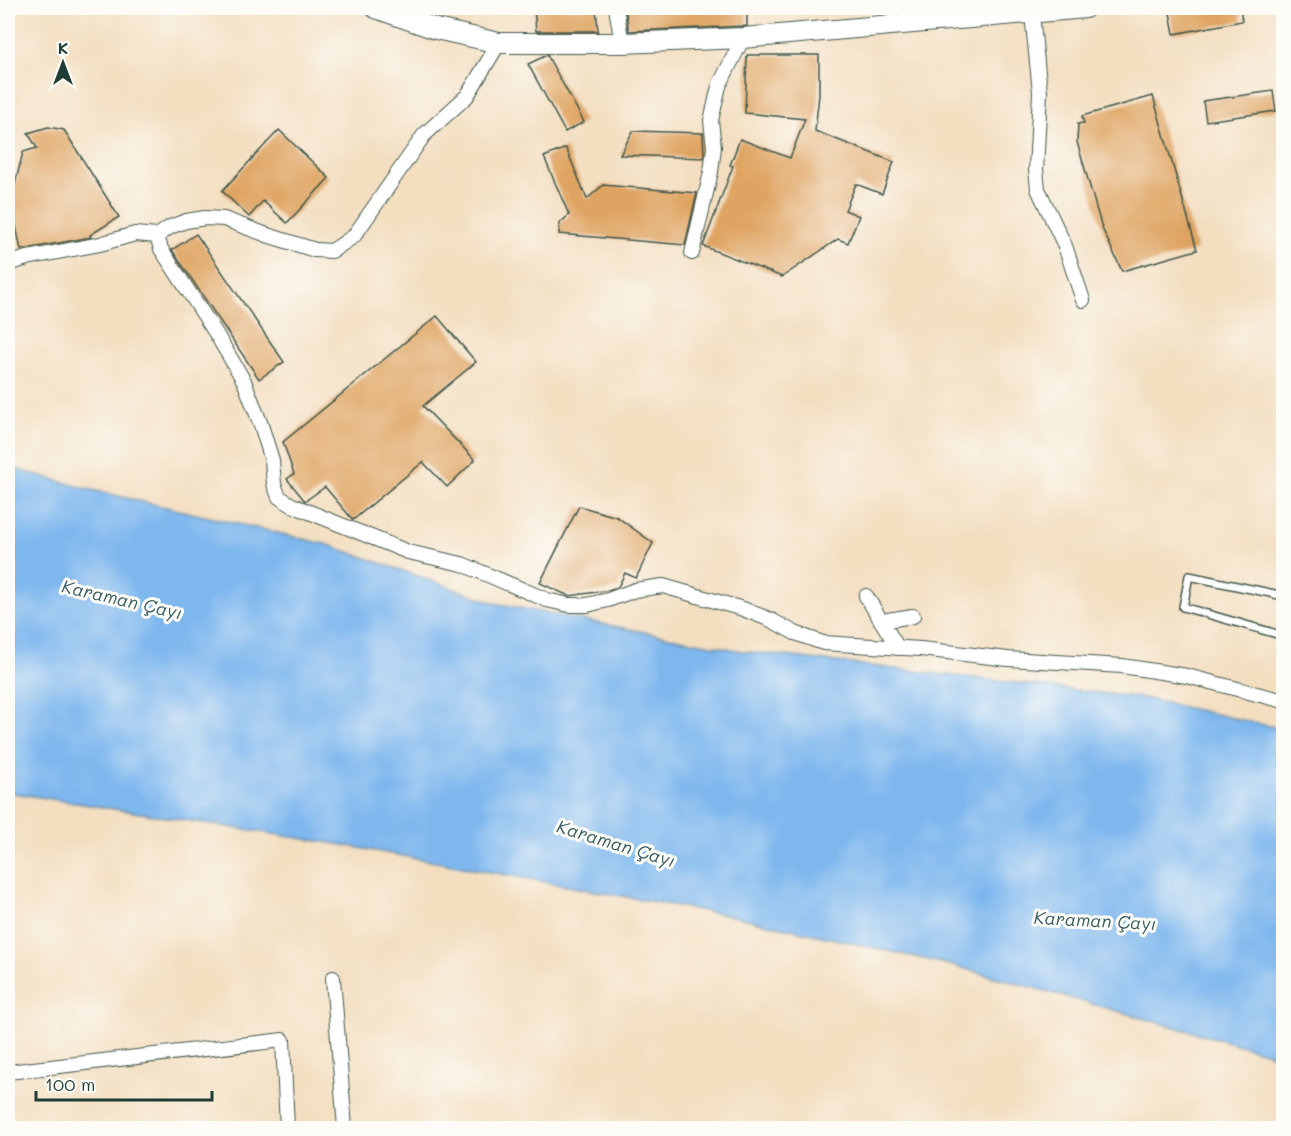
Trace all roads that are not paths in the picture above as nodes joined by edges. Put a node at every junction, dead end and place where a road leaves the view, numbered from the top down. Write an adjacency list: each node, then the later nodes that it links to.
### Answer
1 (376, 8): 6 (street)
2 (616, 8): 7 (street)
3 (1084, 8): 4 (street)
4 (1032, 14): 5 (street); 11 (street)
5 (743, 38): 7 (street); 9 (street)
6 (499, 44): 7 (street); 8 (street)
7 (622, 44)
8 (157, 236): 10 (street); 17 (street)
9 (692, 253)
10 (8, 264)
11 (1083, 300)
12 (866, 596): 15 (street)
13 (1284, 596): 16 (lane)
14 (913, 616): 15 (street)
15 (882, 621): 17 (street)
16 (1283, 633)
17 (898, 648): 18 (street)
18 (1284, 701)
19 (333, 978): 22 (street)
20 (8, 1072): 21 (street)
21 (287, 1128)
22 (345, 1128)

